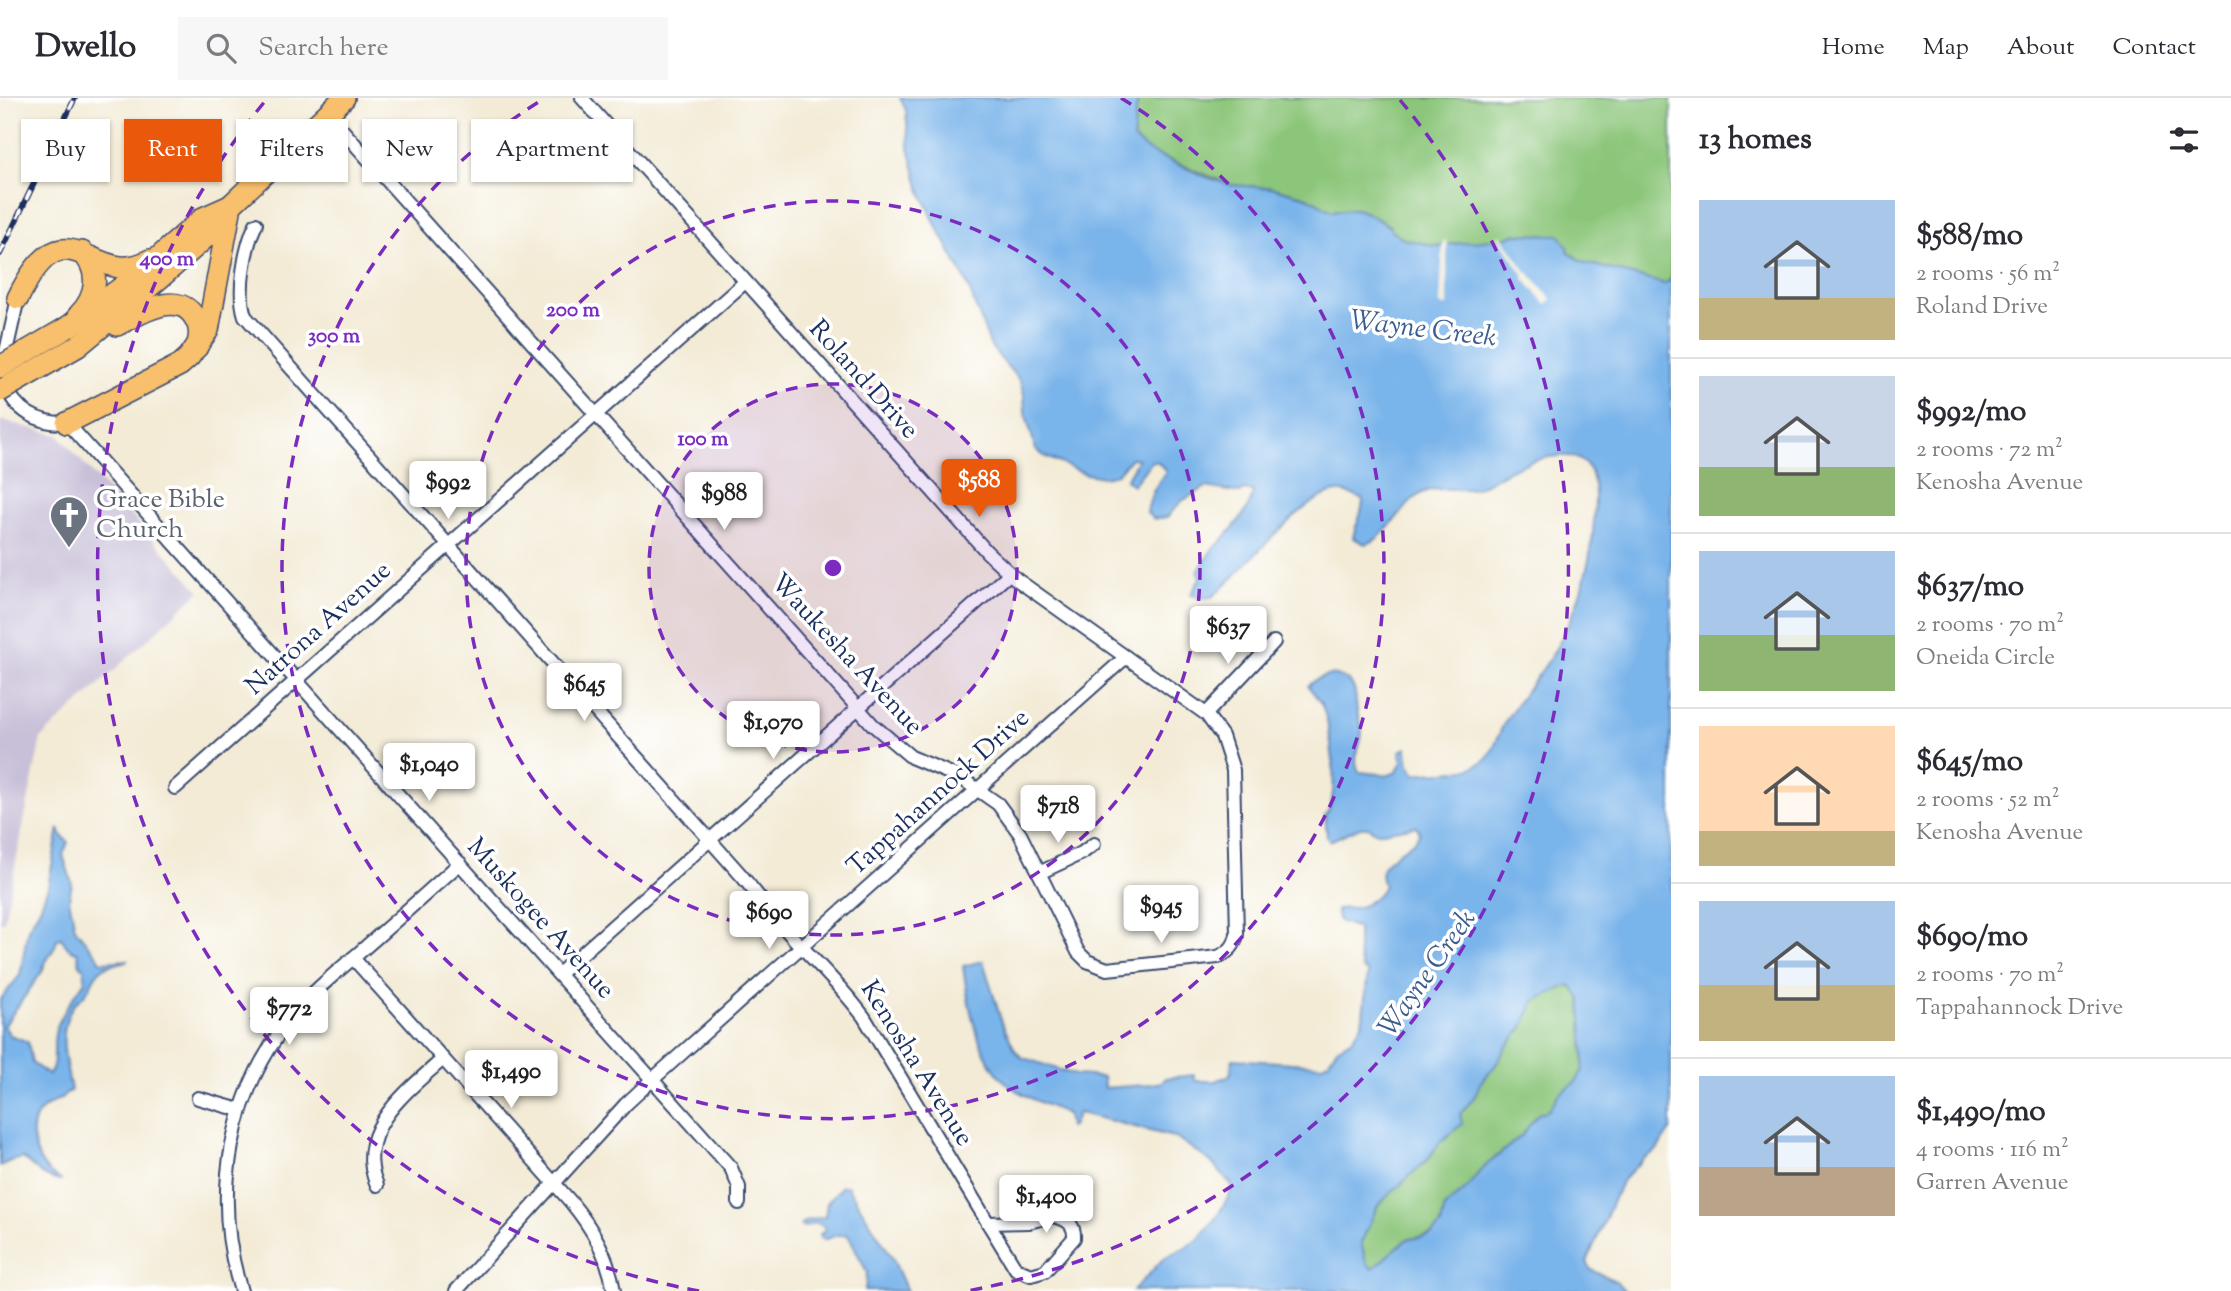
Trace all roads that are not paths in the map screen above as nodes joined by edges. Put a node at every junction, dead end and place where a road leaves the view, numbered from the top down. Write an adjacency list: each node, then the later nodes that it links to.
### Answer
1 (344, 98): 3 (highway)
2 (582, 98): 8 (street, Roland Drive)
3 (327, 113): 4 (highway); 14 (street, Waukesha Avenue)
4 (230, 206): 6 (highway); 10 (highway); 11 (highway)
5 (256, 225): 16 (street, Kenosha Avenue)
6 (167, 251): 7 (highway); 10 (highway)
7 (82, 252): 9 (highway); 10 (highway)
8 (745, 282): 14 (street, Natrona Avenue); 17 (street, Roland Drive)
9 (18, 298): 15 (street)
10 (73, 337): 11 (highway); 12 (highway, bridge); 13 (highway, bridge)
11 (197, 347): 15 (highway)
12 (0, 367)
13 (0, 391)
14 (596, 412): 16 (street, Natrona Avenue); 21 (street, Waukesha Avenue)
15 (67, 423): 20 (street, Muskogee Avenue)
16 (447, 544): 20 (street, Natrona Avenue); 25 (street, Kenosha Avenue)
17 (1009, 573): 19 (street, Roland Drive); 21 (street)
18 (1274, 642): 22 (street)
19 (1126, 657): 22 (street, Roland Drive); 24 (street, Tappahannock Drive)
20 (296, 679): 23 (street, Natrona Avenue); 27 (street, Muskogee Avenue)
21 (858, 708): 24 (street, Waukesha Avenue); 25 (street)
22 (1206, 714): 31 (street, Roland Drive)
23 (175, 788)
24 (978, 788): 28 (street, Waukesha Avenue); 29 (street, Tappahannock Drive)
25 (710, 840): 29 (street, Kenosha Avenue); 32 (street)
26 (1094, 844): 28 (street)
27 (460, 863): 30 (street); 32 (street, Muskogee Avenue)
28 (1039, 873): 31 (street, Waukesha Avenue)
29 (801, 946): 34 (street, Tappahannock Drive); 40 (street, Kenosha Avenue)
30 (354, 958): 33 (street); 36 (street)
31 (1099, 968)
32 (559, 974): 34 (street, Muskogee Avenue)
33 (443, 1059): 37 (street); 38 (street)
34 (653, 1079): 37 (street, Tappahannock Drive); 39 (street, Muskogee Avenue)
35 (198, 1098): 36 (street)
36 (240, 1110): 41 (street)
37 (555, 1184): 42 (street, Tappahannock Drive); 43 (street)
38 (377, 1185)
39 (739, 1203)
40 (988, 1223): 40 (street, Kenosha Avenue)
41 (242, 1291)
42 (456, 1291)
43 (614, 1291)

